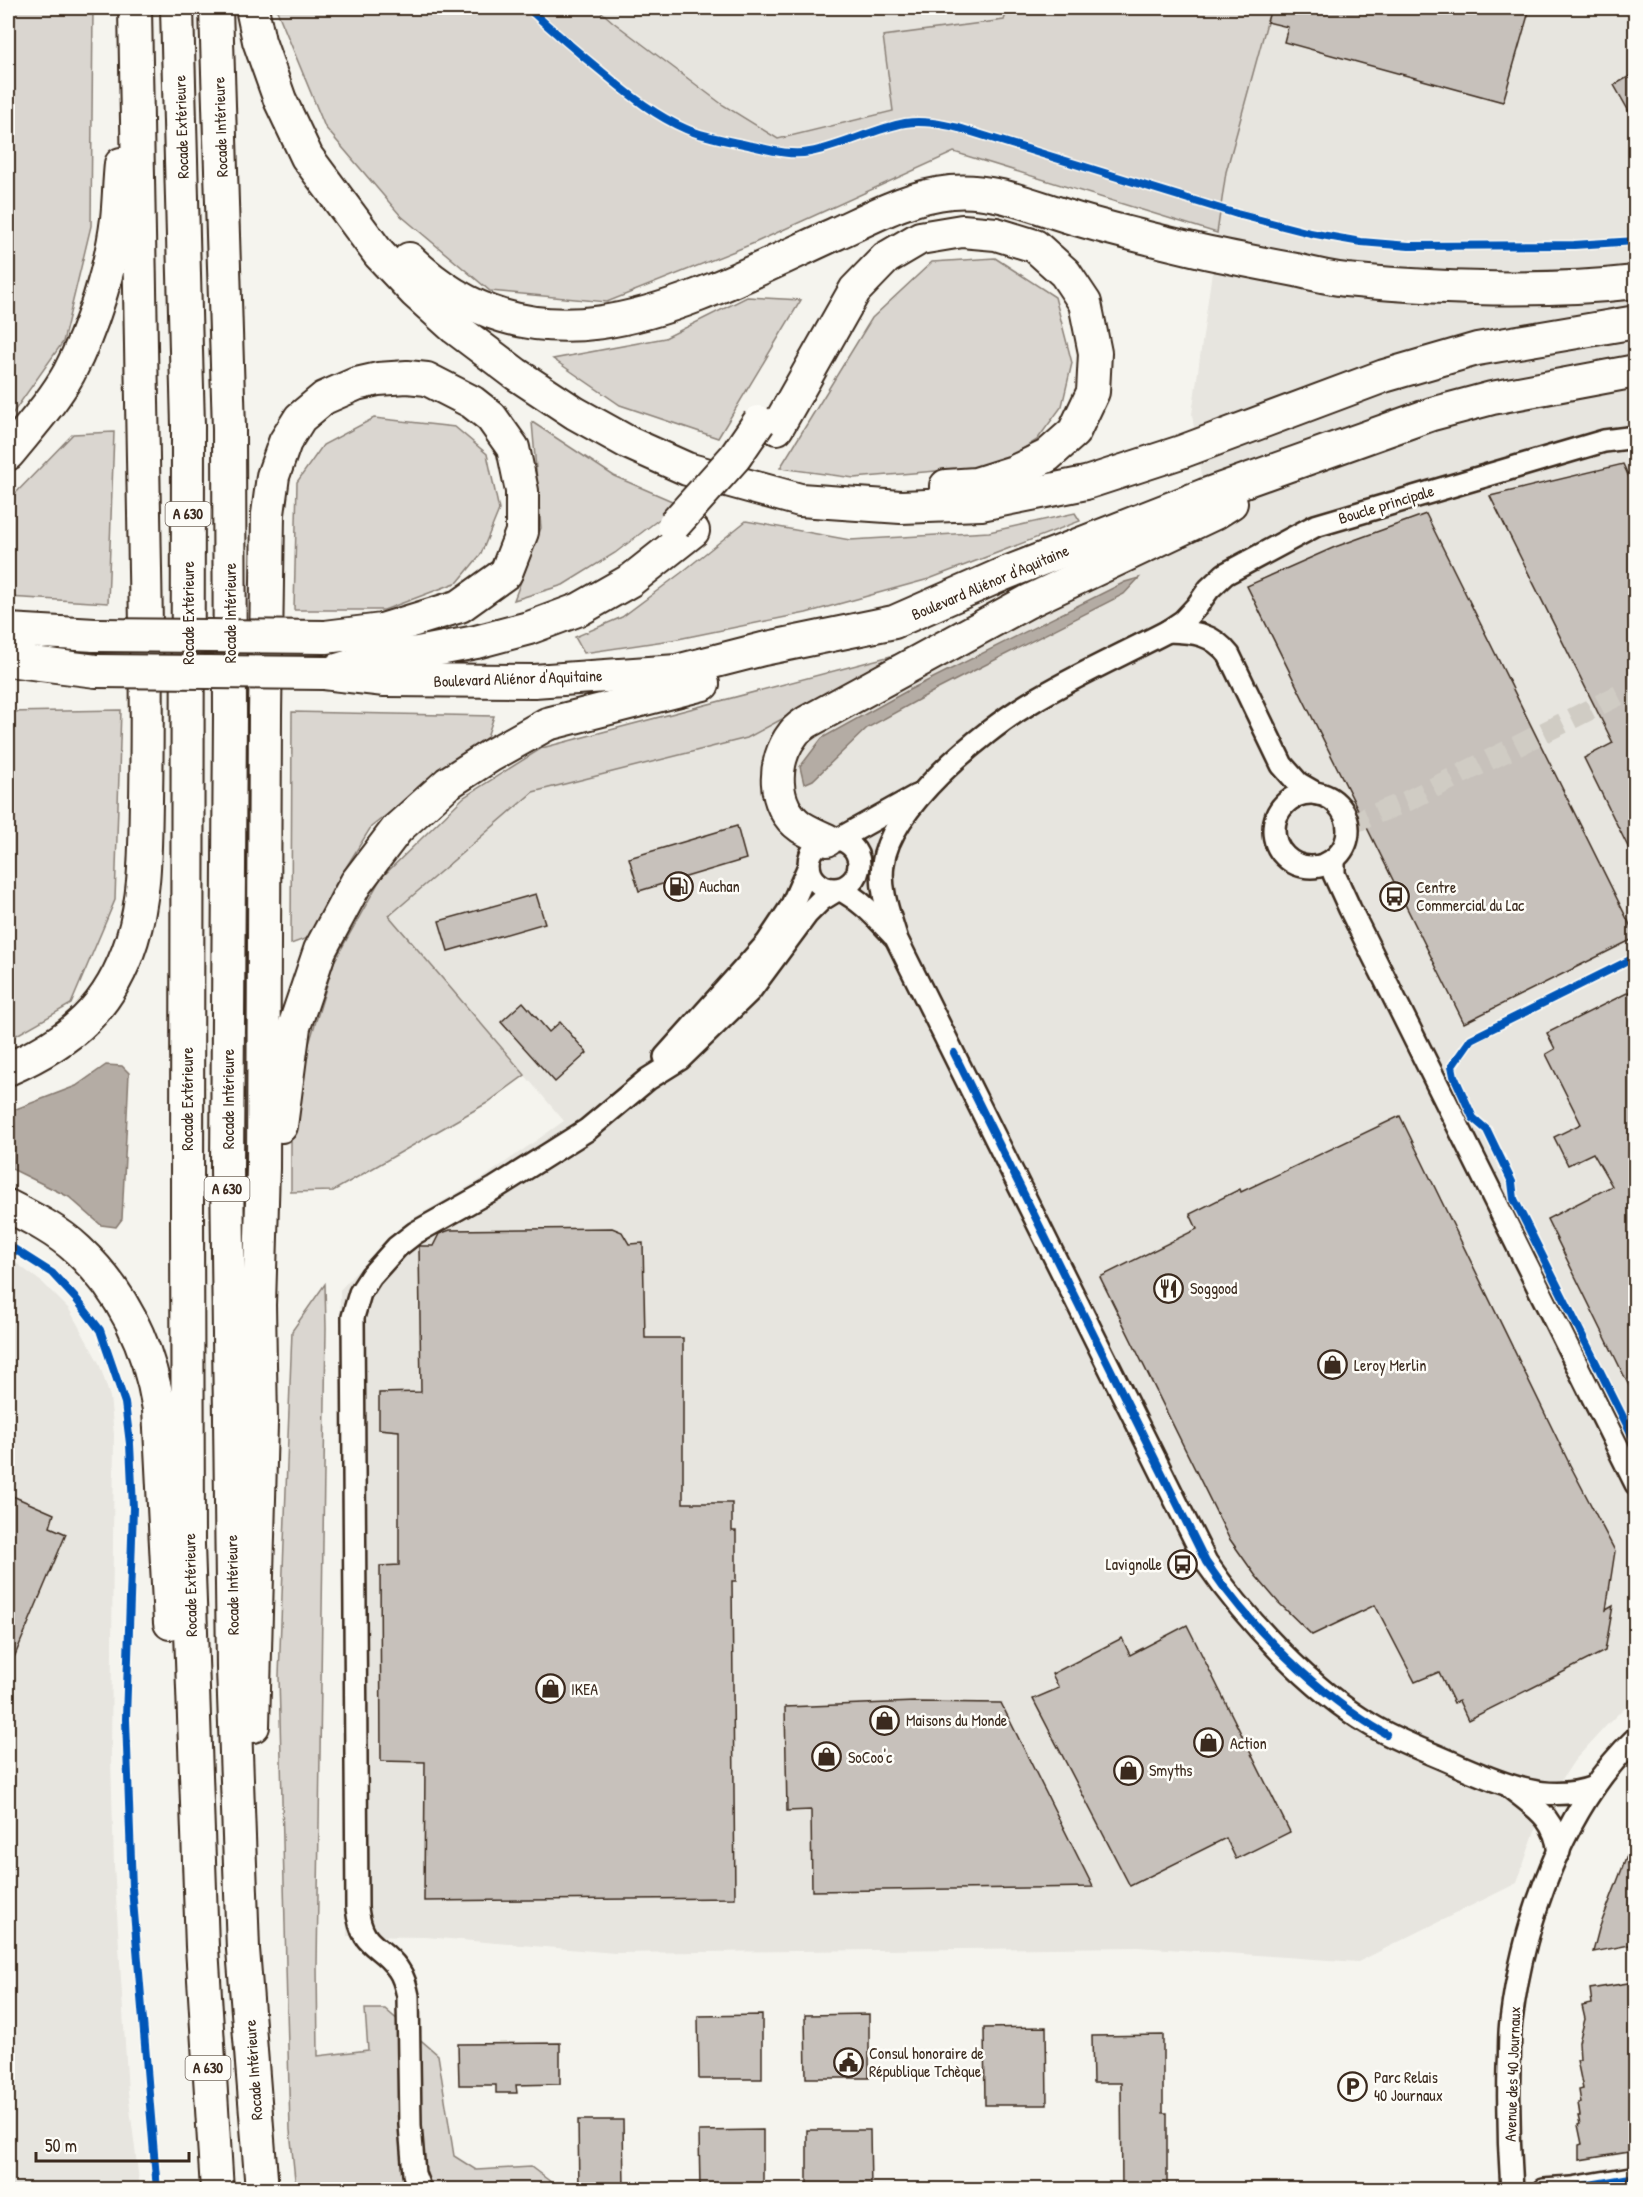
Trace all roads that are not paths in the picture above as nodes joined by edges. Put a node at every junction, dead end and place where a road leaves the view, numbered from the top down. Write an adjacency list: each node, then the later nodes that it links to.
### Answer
1 (129, 8): 13 (highway)
2 (135, 8): 32 (highway)
3 (177, 8): 41 (highway, Rocade Extérieure / A 630)
4 (216, 8): 42 (highway, Rocade Intérieure / A 630)
5 (252, 8): 6 (highway)
6 (307, 157): 7 (highway); 15 (highway)
7 (1078, 219): 8 (highway); 11 (highway)
8 (1635, 282)
9 (1635, 322): 15 (highway)
10 (1635, 371): 14 (highway, Boulevard Aliénor d'Aquitaine)
11 (768, 425): 15 (highway); 16 (highway, bridge)
12 (1635, 437): 19 (street, Boucle principale)
13 (8, 454)
14 (1298, 462): 17 (highway, Boulevard Aliénor d'Aquitaine); 27 (highway)
15 (800, 500)
16 (683, 528): 20 (highway); 23 (highway)
17 (894, 622): 23 (highway, Boulevard Aliénor d'Aquitaine); 35 (highway)
18 (8, 630): 20 (highway, bridge)
19 (1168, 631): 25 (street, Boucle principale); 26 (street)
20 (325, 637): 35 (highway)
21 (8, 660): 22 (highway)
22 (96, 671): 23 (highway, bridge); 24 (highway)
23 (324, 674)
24 (8, 678)
25 (921, 793): 27 (street); 31 (street)
26 (1317, 794): 28 (street); 28 (street)
27 (833, 840): 29 (street); 30 (street)
28 (1334, 859): 36 (street)
29 (809, 866): 30 (street); 33 (street)
30 (838, 889): 31 (street); 33 (street)
31 (897, 940): 38 (street)
32 (8, 1069)
33 (648, 1079): 46 (street)
34 (8, 1206): 41 (highway)
35 (261, 1423): 42 (highway)
36 (1635, 1484)
37 (1635, 1738): 39 (street, Avenue des 40 Journaux)
38 (1509, 1786): 39 (street); 40 (street)
39 (1594, 1787): 40 (street, Avenue des 40 Journaux)
40 (1559, 1852): 47 (street, Avenue des 40 Journaux)
41 (202, 1947): 44 (highway, Rocade Extérieure / A 630)
42 (243, 1949): 45 (highway, Rocade Intérieure / A 630)
43 (1635, 2177): 48 (street)
44 (218, 2190)
45 (262, 2190)
46 (420, 2190)
47 (1512, 2190)
48 (1543, 2190)

